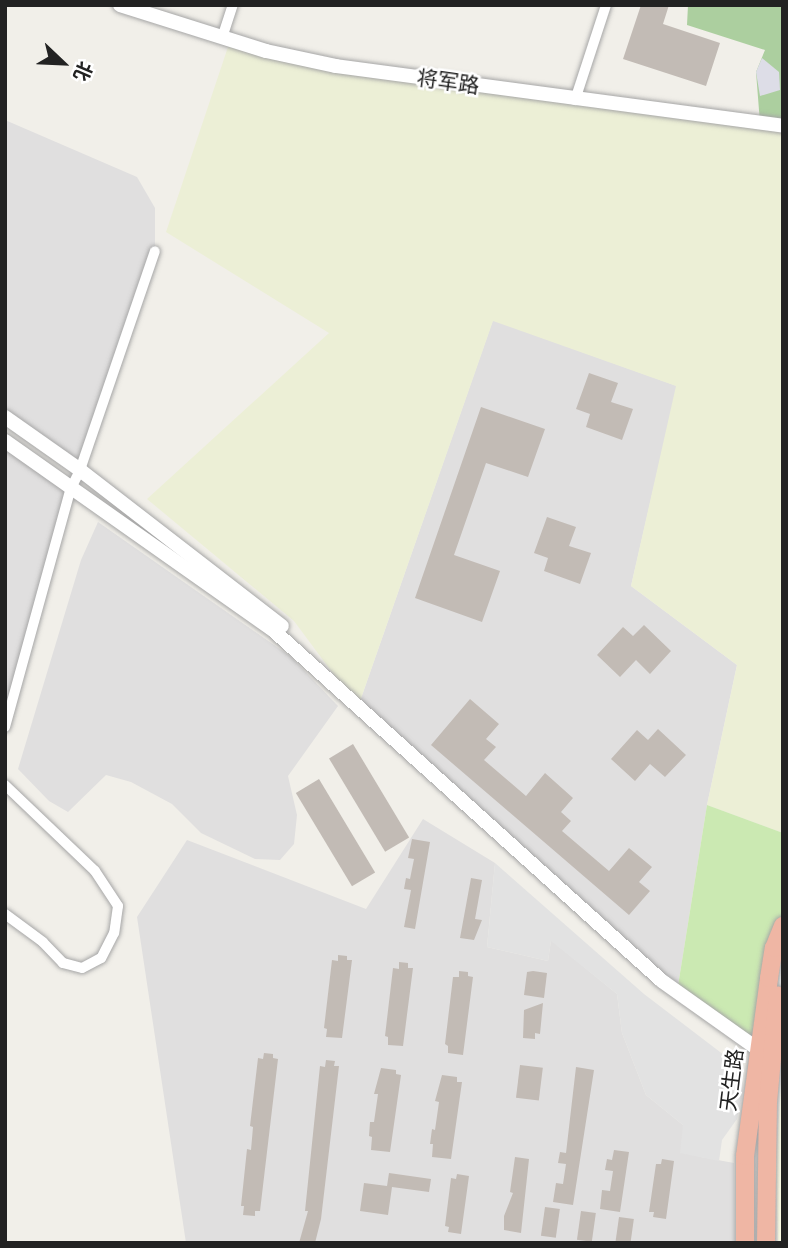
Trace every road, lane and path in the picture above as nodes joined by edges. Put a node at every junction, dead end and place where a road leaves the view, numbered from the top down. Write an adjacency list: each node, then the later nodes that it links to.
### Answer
1 (120, 5): 4 (street, 将军路)
2 (233, 5): 4 (street)
3 (606, 5): 5 (street)
4 (222, 38): 5 (street, 将军路)
5 (575, 100): 6 (street, 将军路)
6 (783, 125)
7 (155, 251): 10 (street)
8 (5, 417): 10 (street)
9 (5, 441): 11 (street)
10 (80, 470): 11 (street); 12 (street)
11 (71, 488): 12 (street); 13 (street)
12 (378, 725): 18 (street)
13 (5, 727)
14 (5, 785): 15 (street)
15 (5, 914)
16 (783, 926): 18 (highway, 天生路)
17 (783, 964): 20 (highway, 天生路)
18 (759, 1049): 19 (highway, 天生路)
19 (745, 1243)
20 (766, 1243)

